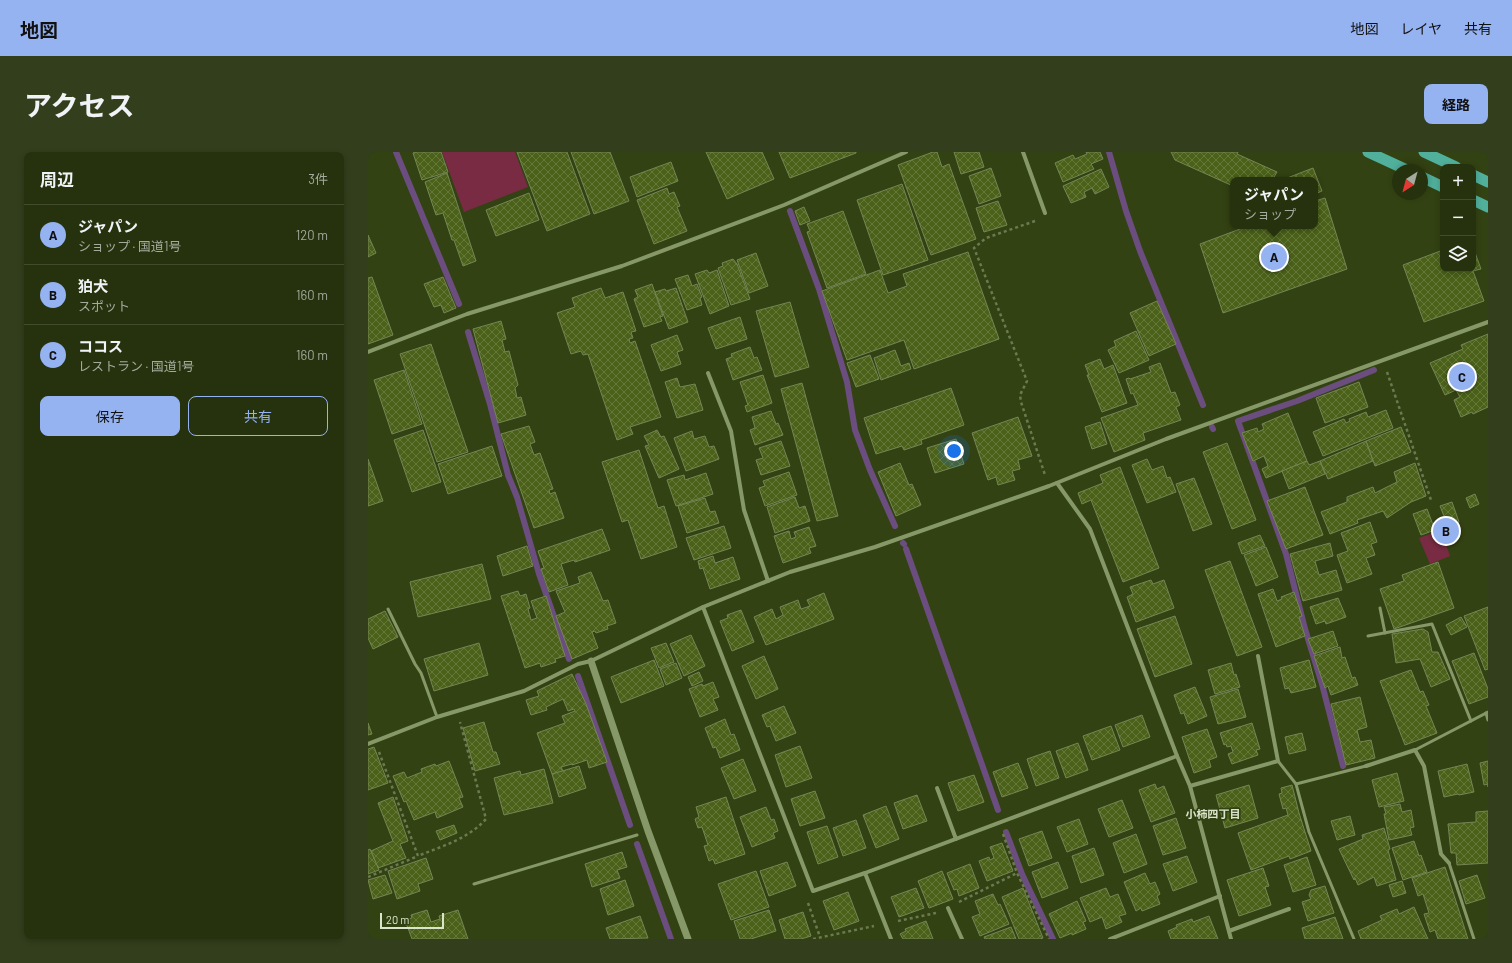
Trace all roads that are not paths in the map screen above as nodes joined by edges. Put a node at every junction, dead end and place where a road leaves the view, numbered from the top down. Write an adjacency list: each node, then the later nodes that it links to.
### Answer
1 (906, 152): 15 (street)
2 (1022, 152): 13 (street)
3 (1368, 152): 5 (highway)
4 (1424, 152): 6 (highway)
5 (1394, 164)
6 (1450, 164)
7 (1476, 176): 9 (highway)
8 (1428, 180): 10 (highway)
9 (1488, 182)
10 (1440, 186)
11 (1476, 201): 12 (highway)
12 (1488, 207)
13 (1045, 213)
14 (1488, 322): 17 (street)
15 (368, 352)
16 (708, 373): 18 (street)
17 (1057, 483): 18 (street); 32 (street)
18 (768, 581): 19 (street)
19 (703, 607): 25 (street); 41 (street)
20 (1380, 608): 22 (lane)
21 (388, 609): 27 (lane)
22 (1385, 633): 23 (lane); 29 (lane)
23 (1368, 636)
24 (1258, 656): 33 (street)
25 (591, 661): 27 (street); 47 (street)
26 (1487, 712): 28 (lane); 29 (lane)
27 (437, 717): 30 (street)
28 (1488, 720)
29 (1471, 721): 31 (lane)
30 (368, 744)
31 (1415, 750): 34 (street); 40 (street)
32 (1177, 756): 36 (street); 38 (street)
33 (1278, 761): 35 (lane); 36 (street)
34 (1366, 766): 35 (lane)
35 (1296, 784): 52 (lane)
36 (1190, 786): 43 (street)
37 (937, 788): 38 (street)
38 (956, 839): 41 (street)
39 (619, 840): 42 (lane)
40 (1449, 862): 53 (lane)
41 (865, 873): 48 (street)
42 (474, 884)
43 (1220, 896): 46 (street); 50 (street)
44 (948, 908): 49 (street)
45 (1289, 909): 46 (street)
46 (1229, 931): 51 (street)
47 (688, 939)
48 (890, 939)
49 (962, 939)
50 (1110, 939)
51 (1232, 939)
52 (1354, 939)
53 (1474, 939)

